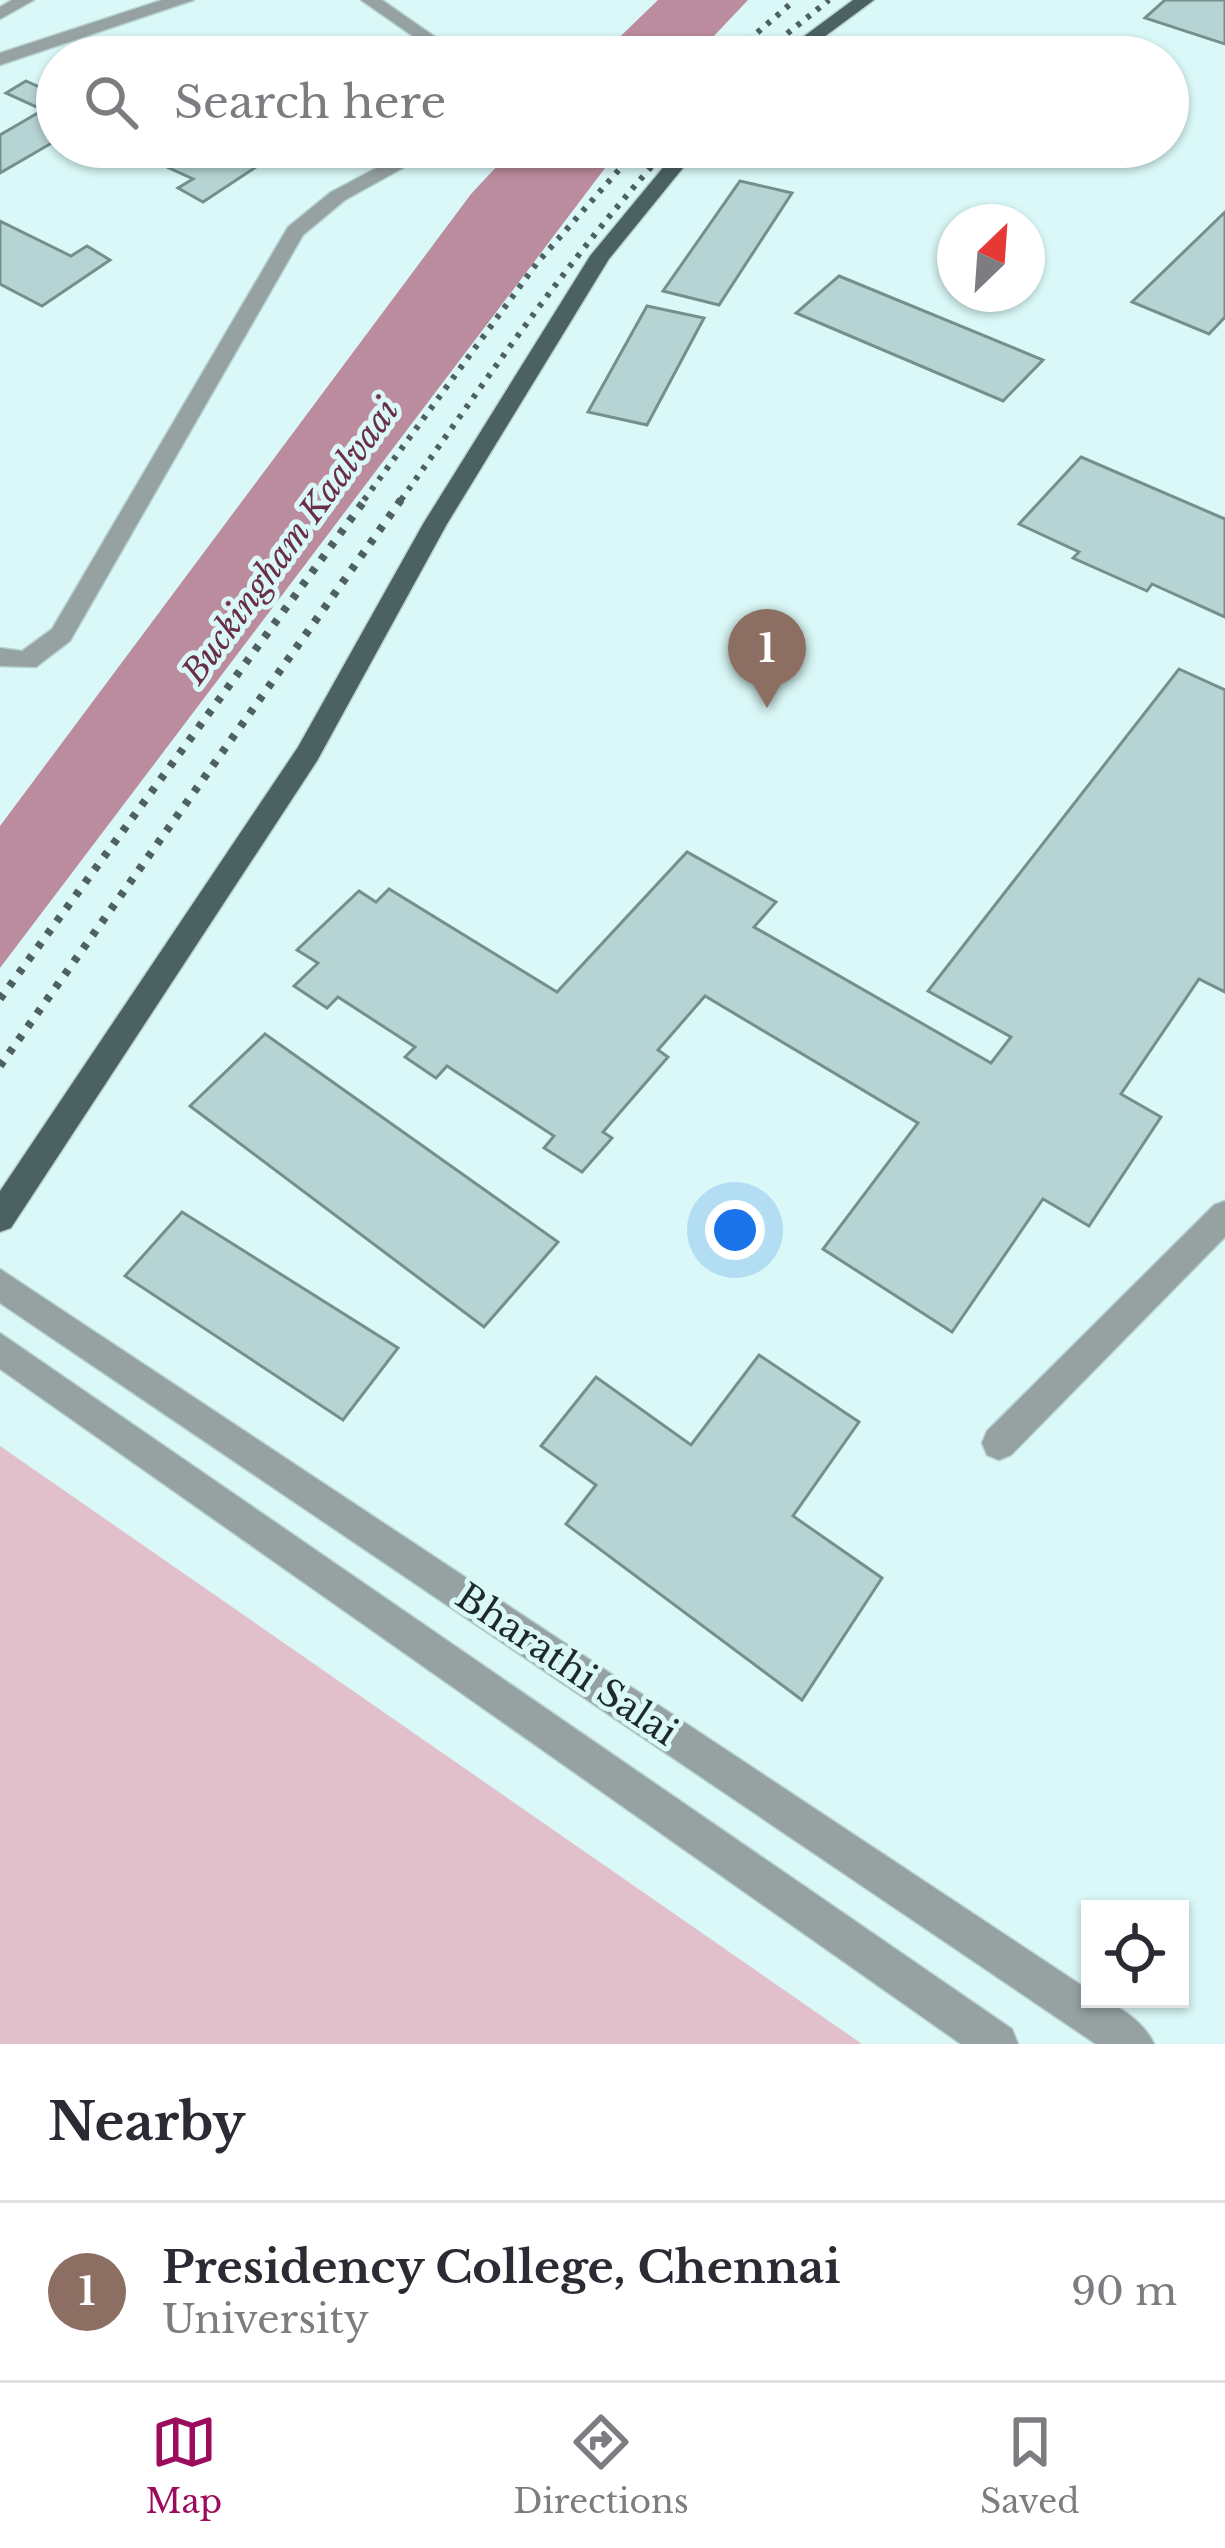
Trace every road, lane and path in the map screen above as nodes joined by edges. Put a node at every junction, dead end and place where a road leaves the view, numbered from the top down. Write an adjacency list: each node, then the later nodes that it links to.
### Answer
1 (25, 0): 5 (street)
2 (185, 0): 6 (street)
3 (370, 0): 7 (street)
4 (866, 0): 8 (main road)
5 (0, 14)
6 (65, 36)
7 (424, 36)
8 (815, 36)
9 (36, 46): 10 (street)
10 (0, 59)
11 (391, 168): 13 (street)
12 (673, 168): 15 (main road)
13 (0, 657)
14 (1225, 1215): 18 (street)
15 (0, 1217)
16 (0, 1284): 20 (street, Bharathi Salai)
17 (0, 1349): 19 (street, Bharathi Salai)
18 (999, 1443)
19 (997, 2044)
20 (1133, 2044)

